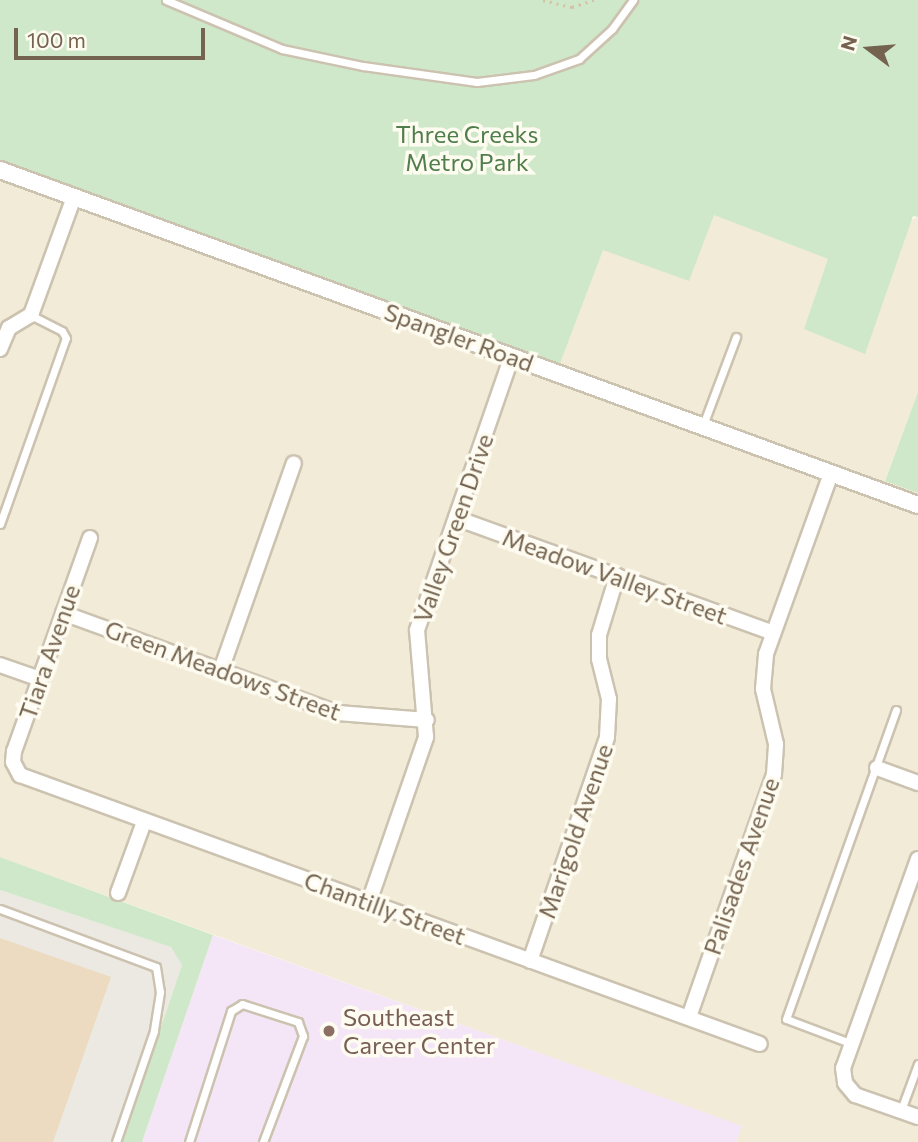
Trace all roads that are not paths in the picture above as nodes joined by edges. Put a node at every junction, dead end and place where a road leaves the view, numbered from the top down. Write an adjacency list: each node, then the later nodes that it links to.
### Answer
1 (166, 0): 2 (lane)
2 (633, 0)
3 (0, 170): 4 (street, Spangler Road)
4 (74, 197): 5 (street); 9 (street, Spangler Road)
5 (31, 315): 6 (street); 15 (lane)
6 (5, 326): 8 (street)
7 (736, 337): 10 (lane)
8 (0, 349)
9 (512, 356): 10 (street, Spangler Road); 14 (street, Valley Green Drive)
10 (703, 426): 12 (street, Spangler Road)
11 (294, 463): 21 (street)
12 (831, 473): 13 (street, Spangler Road); 19 (street, Palisades Avenue)
13 (918, 505)
14 (456, 518): 17 (street, Meadow Valley Street); 24 (street, Valley Green Drive)
15 (0, 523)
16 (90, 538): 18 (street, Tiara Avenue)
17 (617, 576): 19 (street, Meadow Valley Street); 33 (street, Marigold Avenue)
18 (63, 613): 21 (street, Green Meadows Street); 22 (street, Tiara Avenue)
19 (773, 633): 34 (street, Palisades Avenue)
20 (0, 664): 22 (street)
21 (221, 670): 24 (street, Green Meadows Street)
22 (40, 679): 25 (street, Tiara Avenue)
23 (896, 710): 26 (lane)
24 (427, 720): 31 (street, Valley Green Drive)
25 (15, 767): 28 (street, Chantilly Street)
26 (877, 768): 27 (street); 35 (lane)
27 (918, 783)
28 (144, 822): 30 (street); 31 (street, Chantilly Street)
29 (918, 859): 35 (street)
30 (118, 893)
31 (369, 902): 33 (street, Chantilly Street)
32 (0, 909): 40 (lane)
33 (530, 961): 34 (street, Chantilly Street)
34 (689, 1017): 36 (street, Chantilly Street)
35 (850, 1043): 38 (street)
36 (760, 1044)
37 (918, 1064): 38 (lane)
38 (901, 1110): 39 (street)
39 (918, 1117)
40 (116, 1142)
41 (189, 1142): 42 (lane)
42 (263, 1142)

